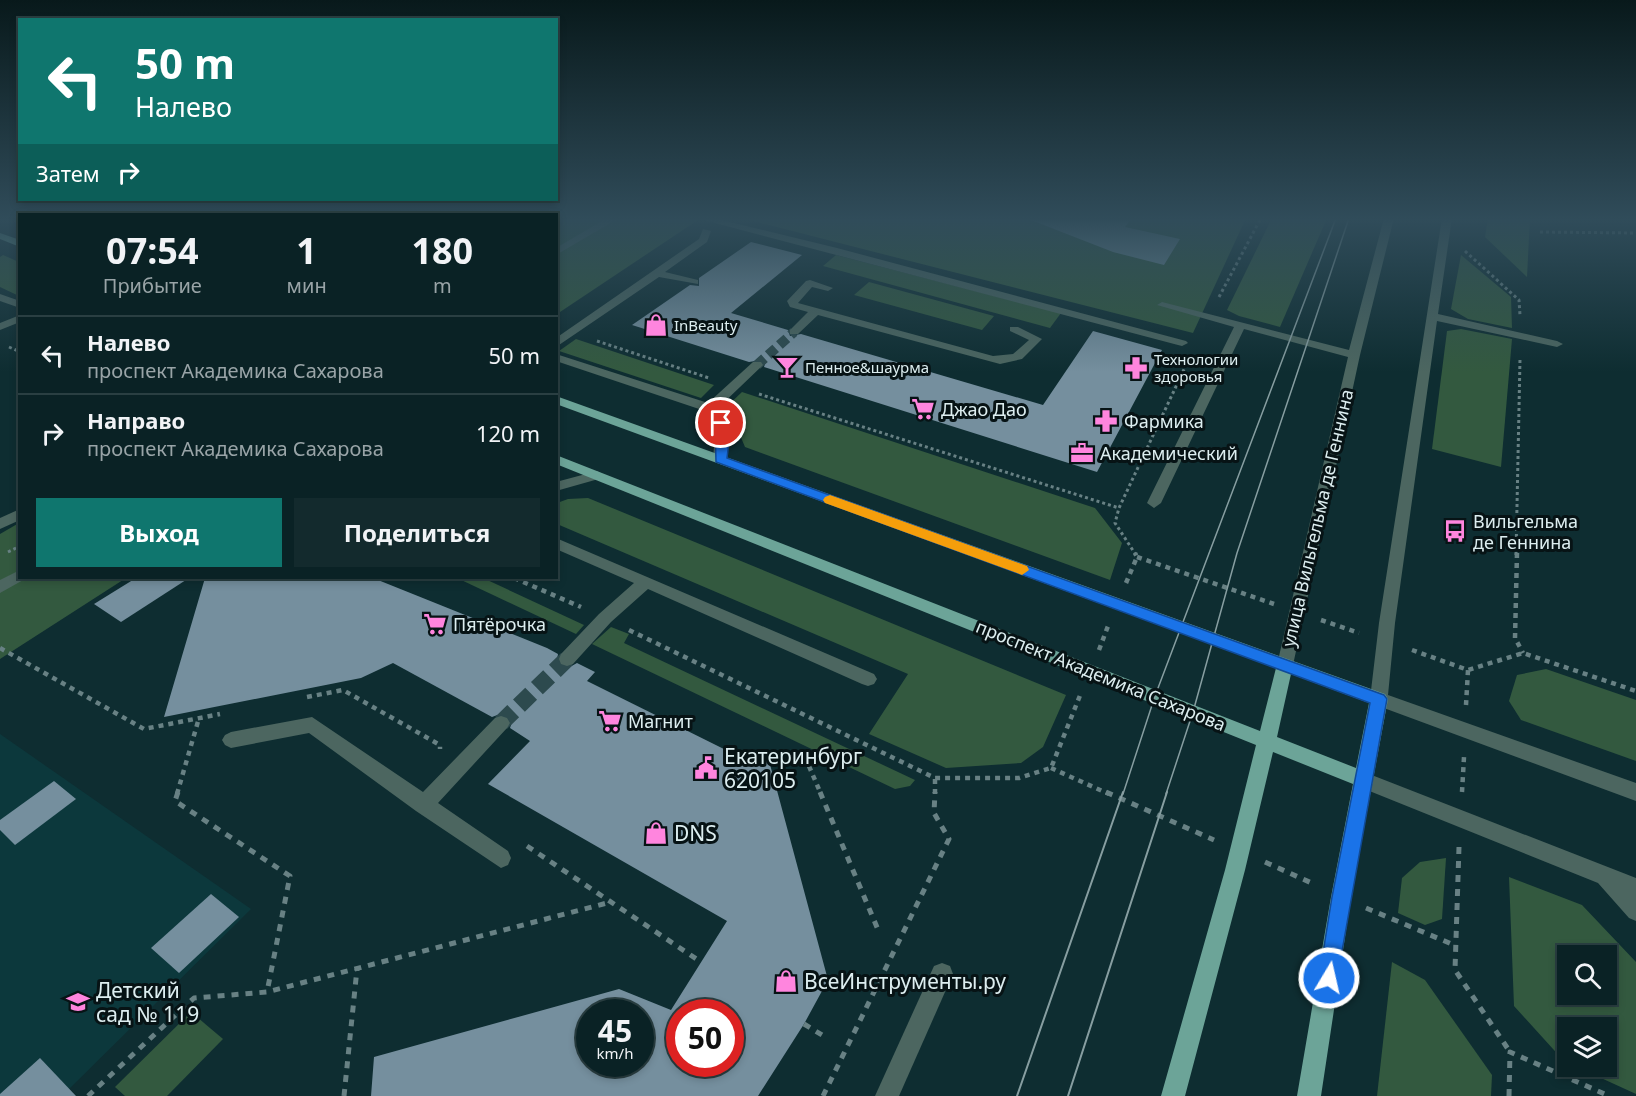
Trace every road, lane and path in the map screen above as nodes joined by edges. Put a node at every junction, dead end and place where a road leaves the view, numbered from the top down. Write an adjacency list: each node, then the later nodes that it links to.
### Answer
1 (662, 269): 6 (street)
2 (905, 269): 22 (street)
3 (1376, 269): 24 (street, улица Вильгельма де Геннина)
4 (1439, 269): 13 (street)
5 (1485, 269): 20 (path)
6 (656, 273): 7 (street); 18 (street)
7 (694, 282)
8 (828, 288): 12 (street)
9 (0, 297): 10 (street)
10 (18, 304)
11 (1162, 305): 15 (street)
12 (816, 311): 17 (street); 19 (street)
13 (1432, 316): 20 (street); 53 (street)
14 (18, 319): 16 (street)
15 (1240, 325): 24 (street); 34 (street)
16 (0, 327)
17 (1014, 329)
18 (572, 332): 21 (street); 27 (path)
19 (794, 332)
20 (1521, 337): 23 (street); 46 (path)
21 (558, 342)
22 (1182, 343)
23 (1557, 344)
24 (1353, 355): 48 (street, улица Вильгельма де Геннина)
25 (558, 358): 29 (street)
26 (757, 365): 27 (street)
27 (734, 386): 29 (street); 35 (path)
28 (558, 401): 31 (main road)
29 (710, 408): 31 (street)
30 (558, 460): 32 (main road, проспект Академика Сахарова)
31 (720, 460): 44 (main road)
32 (597, 475): 33 (street); 50 (main road, проспект Академика Сахарова)
33 (558, 486)
34 (1154, 503)
35 (1119, 508)
36 (18, 515): 37 (street)
37 (0, 524)
38 (558, 544): 42 (street)
39 (18, 576): 43 (street)
40 (1128, 578): 44 (path)
41 (516, 579): 45 (path)
42 (646, 582): 45 (street); 51 (street)
43 (0, 587)
44 (1117, 604): 48 (main road); 50 (path)
45 (605, 618): 47 (street); 59 (path)
46 (1522, 653): 49 (path); 52 (path)
47 (567, 659)
48 (1285, 665): 53 (main road); 57 (main road, улица Вильгельма де Геннина)
49 (1468, 670)
50 (1091, 671): 57 (main road, проспект Академика Сахарова); 59 (path)
51 (868, 679)
52 (1636, 691)
53 (1379, 699): 60 (main road); 61 (street)
54 (199, 718): 72 (path)
55 (501, 723): 62 (street)
56 (231, 740): 62 (street)
57 (1266, 740): 60 (main road, проспект Академика Сахарова); 80 (main road, улица Вильгельма де Геннина)
58 (805, 757): 68 (path)
59 (935, 777): 78 (path)
60 (1364, 780): 64 (street, проспект Академика Сахарова); 81 (main road)
61 (1636, 792)
62 (423, 805): 63 (street)
63 (501, 858)
64 (1605, 876): 65 (street, проспект Академика Сахарова); 67 (street, проспект Академика Сахарова)
65 (1636, 888)
66 (608, 902): 70 (path)
67 (1636, 911)
68 (879, 932)
69 (1454, 945): 75 (path)
70 (357, 969): 72 (path); 77 (path)
71 (942, 974): 79 (street)
72 (267, 992): 76 (path)
73 (804, 1024): 74 (path)
74 (827, 1038)
75 (1510, 1052): 82 (path); 83 (path)
76 (88, 1096)
77 (344, 1096)
78 (823, 1096)
79 (887, 1096)
80 (1173, 1096)
81 (1309, 1096)
82 (1509, 1096)
83 (1609, 1096)

